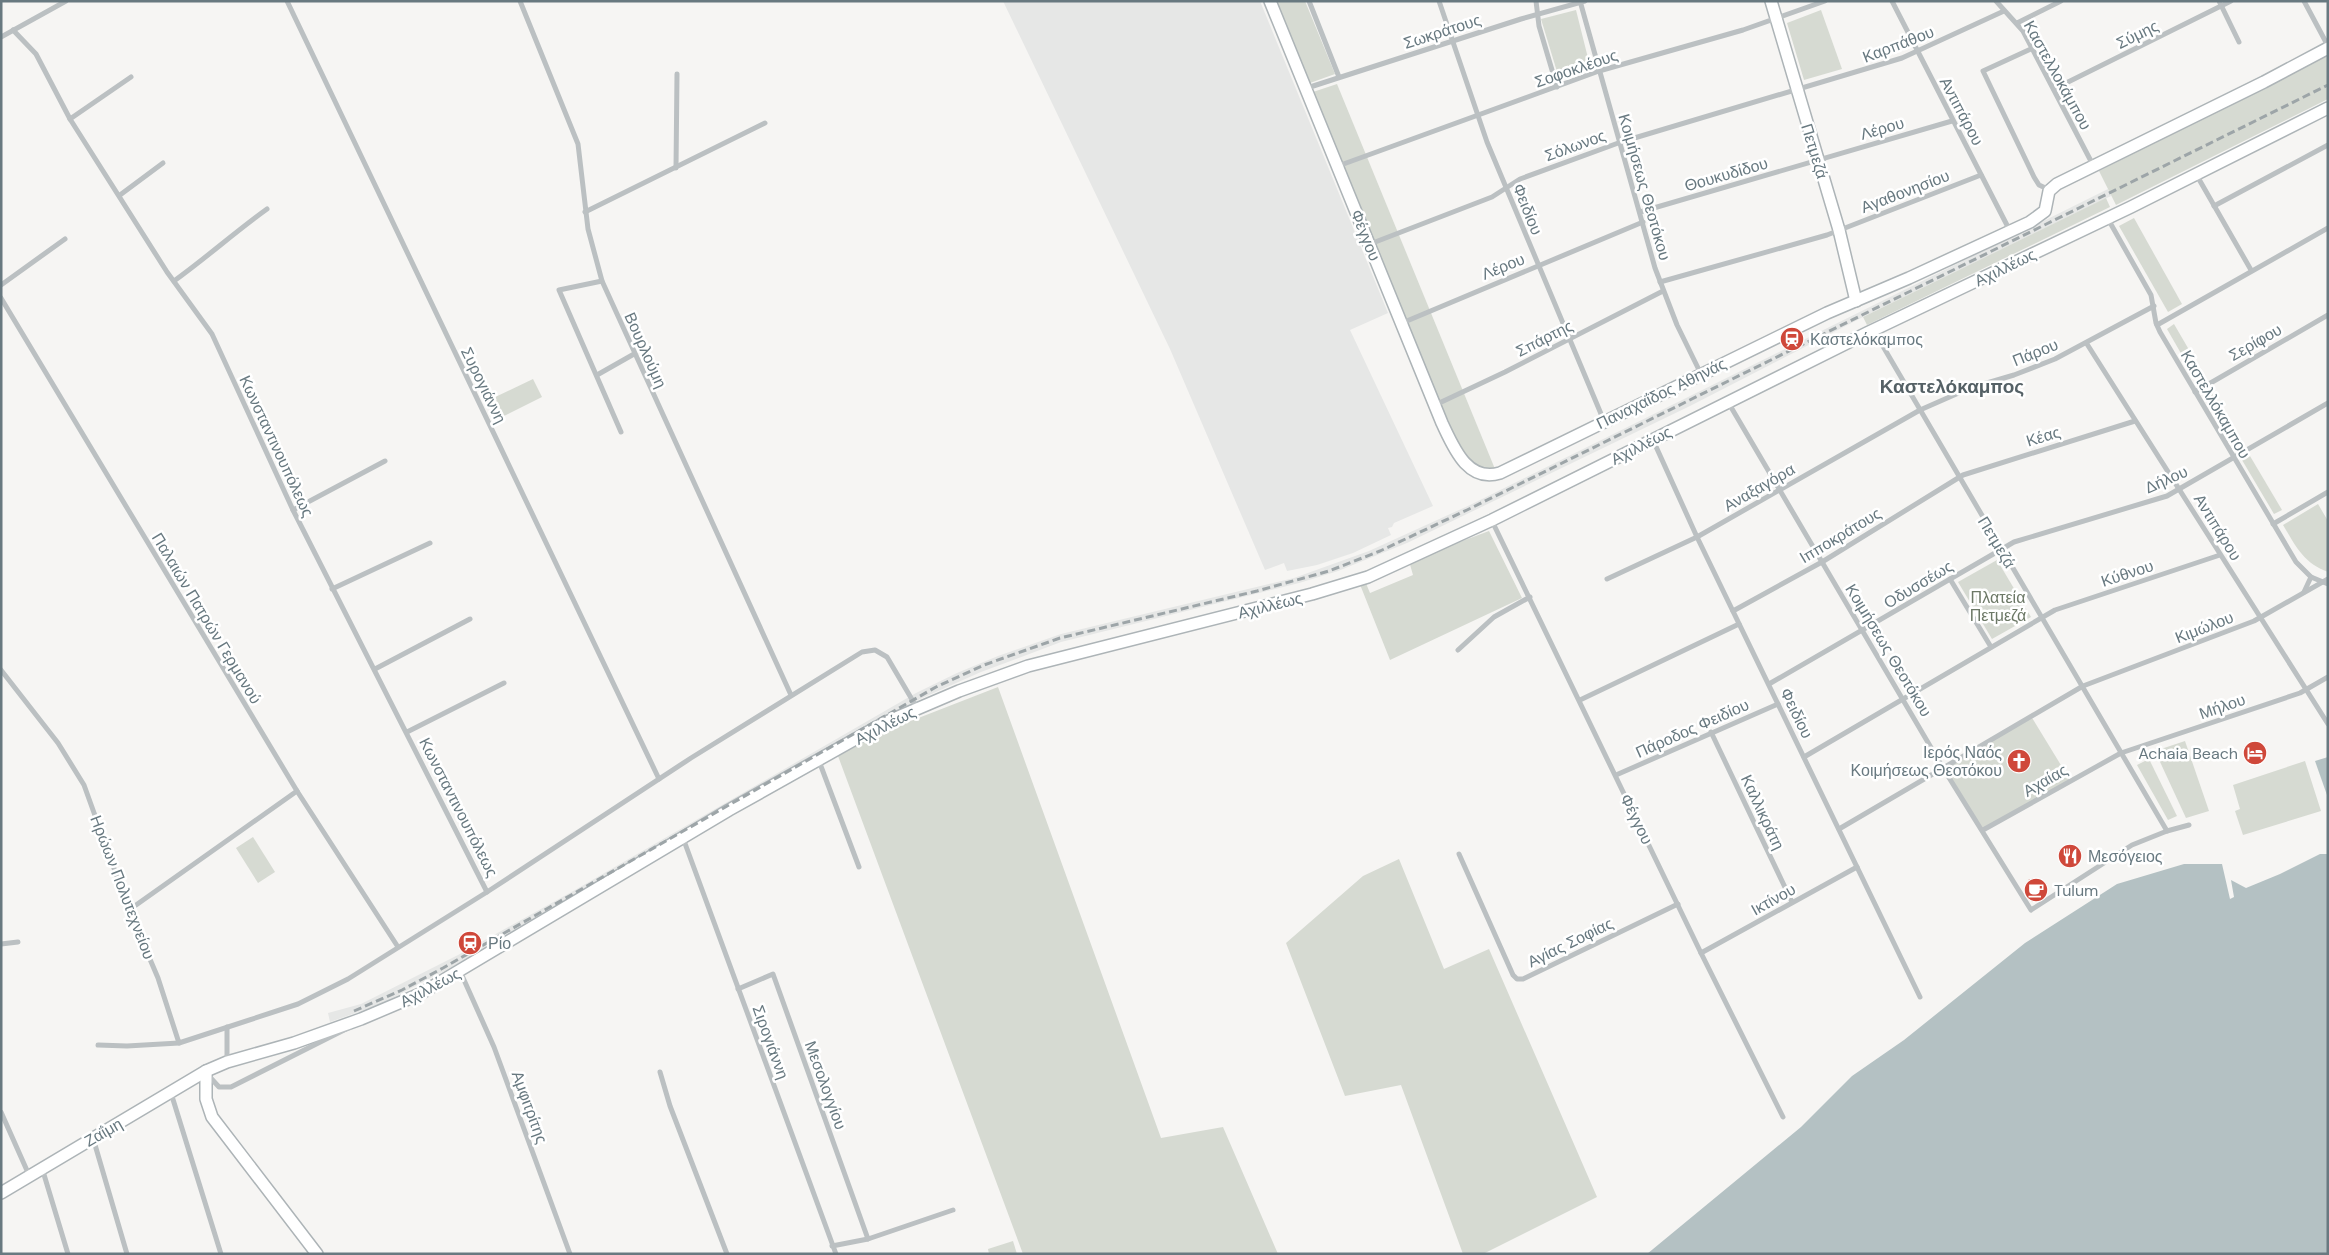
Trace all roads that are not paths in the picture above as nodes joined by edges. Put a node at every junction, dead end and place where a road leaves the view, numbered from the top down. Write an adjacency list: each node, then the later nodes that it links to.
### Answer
1 (66, 1): 21 (street)
2 (287, 1): 142 (street, Συρογιάννη)
3 (520, 1): 55 (street, Βουρλούμη)
4 (1270, 1): 33 (street, Φέγγου)
5 (1309, 1): 31 (street)
6 (1439, 1): 23 (street, Φειδίου)
7 (1536, 1): 18 (street)
8 (1771, 1): 19 (street, Πετμεζά)
9 (1826, 1): 19 (street, Σοφοκλέους)
10 (1892, 1): 27 (street, Αντιπάρου)
11 (1996, 1): 17 (street, Καστελλοκάμπου)
12 (2061, 1): 20 (street)
13 (2231, 1): 16 (street, Σύμης)
14 (2304, 1): 25 (street)
15 (1582, 2): 18 (street, Σωκράτους); 28 (street, Κοιμήσεως Θεοτόκου)
16 (2220, 4): 24 (street); 34 (street, Σύμης)
17 (2004, 11): 20 (street, Καστελλοκάμπου); 27 (street, Καρπάθου)
18 (1538, 14): 23 (street, Σωκράτους); 32 (street)
19 (1773, 20): 28 (street, Σοφοκλέους); 35 (street, Πετμεζά)
20 (2016, 23): 26 (street, Καστελλοκάμπου)
21 (14, 30): 22 (street); 38 (street, Κωνσταντινουπόλεως)
22 (1, 37)
23 (1452, 41): 31 (street, Σωκράτους); 37 (street, Φειδίου)
24 (2239, 42)
25 (2328, 47): 46 (street)
26 (2033, 48): 34 (street, Καστελλοκάμπου); 51 (street)
27 (1917, 52): 35 (street, Καρπάθου); 39 (street, Αντιπάρου)
28 (1599, 71): 32 (street, Σοφοκλέους); 41 (street, Κοιμήσεως Θεοτόκου)
29 (677, 74): 47 (street)
30 (131, 77): 38 (street)
31 (1339, 77): 33 (street, Σωκράτους)
32 (1556, 87): 37 (street, Σοφοκλέους)
33 (1306, 88): 45 (street, Φέγγου)
34 (2054, 89): 46 (street, Καστελλοκάμπου)
35 (1797, 90): 41 (street, Σόλωνος); 43 (street, Πετμεζά)
36 (2328, 108): 48 (street, Αχιλλέως)
37 (1478, 117): 45 (street, Σοφοκλέους); 50 (street, Φειδίου)
38 (70, 119): 52 (street, Κωνσταντινουπόλεως)
39 (1952, 121): 43 (street, Λέρου); 49 (street, Αντιπάρου)
40 (765, 123): 47 (street)
41 (1621, 142): 50 (street, Σόλωνος); 56 (street, Κοιμήσεως Θεοτόκου)
42 (2328, 146): 53 (street)
43 (1818, 160): 56 (street, Θουκυδίδου); 60 (street, Πετμεζά)
44 (164, 163): 52 (street)
45 (1338, 166): 63 (street, Φέγγου)
46 (2093, 166): 51 (street)
47 (676, 168): 55 (street)
48 (2196, 174): 53 (street); 57 (street, Αχιλλέως)
49 (1981, 175): 60 (street, Αγαθονησίου); 61 (street, Αντιπάρου)
50 (1506, 188): 63 (street, Σόλωνος); 64 (street, Φειδίου)
51 (2050, 190): 61 (street, Παναχαΐδος Αθηνάς)
52 (120, 194): 66 (street, Κωνσταντινουπόλεως)
53 (2214, 206): 65 (street)
54 (267, 209): 66 (street)
55 (585, 212): 67 (street, Βουρλούμη)
56 (1640, 212): 58 (street, Κοιμήσεως Θεοτόκου)
57 (2108, 218): 73 (street, Καστελλόκαμπου); 77 (street, Αχιλλέως)
58 (1643, 222): 64 (street, Λέρου); 68 (street, Κοιμήσεως Θεοτόκου)
59 (2328, 228): 65 (street)
60 (1839, 230): 68 (street); 72 (street, Πετμεζά)
61 (2010, 231): 72 (street, Παναχαΐδος Αθηνάς)
62 (65, 239): 69 (street)
63 (1369, 244): 75 (street, Φέγγου)
64 (1537, 265): 75 (street, Λέρου); 78 (street, Φειδίου)
65 (2251, 270): 76 (street)
66 (174, 281): 99 (street, Κωνσταντινουπόλεως)
67 (602, 281): 80 (street, Βουρλούμη); 82 (street)
68 (1660, 282): 70 (street, Κοιμήσεως Θεοτόκου)
69 (1, 285)
70 (1663, 291): 78 (street, Σπάρτης); 81 (street, Κοιμήσεως Θεοτόκου)
71 (1, 298): 143 (street, Παλαιών Πατρών Γερμανού)
72 (1856, 301): 81 (street, Παναχαΐδος Αθηνάς)
73 (2154, 306): 76 (street, Καστελλόκαμπου); 79 (street, Πάρου)
74 (2328, 315): 83 (street, Σερίφου)
75 (1401, 323): 86 (street, Φέγγου)
76 (2157, 325): 83 (street, Καστελλόκαμπου)
77 (1874, 330): 84 (street, Αχιλλέως); 87 (street, Πετμεζά)
78 (1569, 339): 86 (street, Σπάρτης); 88 (street, Φειδίου)
79 (2086, 344): 87 (street, Πάρου); 89 (street, Αντιπάρου)
80 (634, 354): 82 (street); 129 (street, Βουρλούμη)
81 (1701, 374): 88 (street, Παναχαΐδος Αθηνάς)
82 (597, 375): 90 (street)
83 (2195, 392): 92 (street, Καστελλόκαμπου)
84 (1728, 402): 91 (street, Αχιλλέως); 96 (street, Κοιμήσεως Θεοτόκου)
85 (2328, 403): 92 (street, Δήλου)
86 (1434, 406): 94 (street, Φέγγου)
87 (1920, 410): 95 (street, Πετμεζά); 96 (street, Αναξαγόρα)
88 (1604, 421): 94 (street, Παναχαΐδος Αθηνάς)
89 (2135, 421): 95 (street, Κέας); 97 (street, Αντιπάρου)
90 (621, 432)
91 (1653, 439): 100 (street, Αχιλλέως); 102 (street, Φειδίου)
92 (2233, 458): 97 (street, Δήλου); 101 (street, Καστελλόκαμπου)
93 (385, 461): 99 (street)
94 (1466, 467)
95 (1959, 477): 104 (street, Πετμεζά); 106 (street, Ιπποκράτους)
96 (1780, 489): 102 (street, Αναξαγόρα); 106 (street, Κοιμήσεως Θεοτόκου)
97 (2179, 489): 104 (street, Δήλου); 105 (street, Αντιπάρου)
98 (2328, 492): 101 (street)
99 (292, 510): 111 (street, Κωνσταντινουπόλεως)
100 (1492, 520): 113 (street, Φέγγου); 133 (street, Αχιλλέως)
101 (2273, 524): 107 (street, Καστελλόκαμπου)
102 (1697, 537): 108 (street, Αναξαγόρα); 114 (street, Φειδίου)
103 (430, 542): 111 (street)
104 (2001, 549): 109 (street, Οδυσσέως); 115 (street, Πετμεζά)
105 (2220, 555): 115 (street, Κύθνου); 116 (street, Αντιπάρου)
106 (1822, 562): 114 (street, Ιπποκράτους); 119 (street, Κοιμήσεως Θεοτόκου)
107 (2311, 577): 110 (street); 112 (street)
108 (1607, 579)
109 (1950, 579): 119 (street, Οδυσσέως); 120 (street)
110 (2326, 582): 112 (street, Κιμώλου)
111 (332, 589): 122 (street, Κωνσταντινουπόλεως)
112 (2303, 593): 116 (street, Κιμώλου)
113 (1530, 597): 121 (street); 131 (street, Φέγγου)
114 (1733, 612): 118 (street, Φειδίου)
115 (2042, 617): 120 (street, Κύθνου); 127 (street, Πετμεζά)
116 (2260, 618): 127 (street, Κιμώλου); 128 (street, Αντιπάρου)
117 (470, 619): 122 (street)
118 (1739, 624): 126 (street, Φειδίου); 131 (street)
119 (1863, 631): 126 (street, Οδυσσέως); 130 (street, Κοιμήσεως Θεοτόκου)
120 (1991, 647): 130 (street, Κύθνου)
121 (1458, 650)
122 (374, 669): 135 (street, Κωνσταντινουπόλεως)
123 (1, 670): 155 (street, Ηρώων Πολυτεχνείου)
124 (2328, 677): 128 (street, Μήλου)
125 (504, 683): 135 (street)
126 (1769, 684): 132 (street, Φειδίου)
127 (2083, 686): 137 (street, Πετμεζά); 140 (street, Κιμώλου)
128 (2306, 690): 134 (street, Αντιπάρου); 137 (street, Μήλου)
129 (791, 695): 133 (street); 142 (street)
130 (1903, 698): 138 (street, Κύθνου); 140 (street, Κοιμήσεως Θεοτόκου)
131 (1580, 700): 141 (street, Φέγγου)
132 (1778, 704): 136 (street, Πάροδος Φειδίου); 138 (street, Φειδίου)
133 (917, 708): 139 (street, Αχιλλέως)
134 (2328, 724)
135 (407, 732): 152 (street, Κωνσταντινουπόλεως)
136 (1712, 732): 141 (street, Πάροδος Φειδίου); 153 (street, Καλλικράτη)
137 (2121, 753): 146 (street, Αχαίας); 147 (street, Πετμεζά)
138 (1804, 757): 145 (street, Φειδίου)
139 (819, 760): 148 (street, Αχιλλέως); 150 (street)
140 (1944, 768): 145 (street, Κιμώλου); 146 (street, Κοιμήσεως Θεοτόκου)
141 (1616, 775): 154 (street, Φέγγου)
142 (659, 778): 152 (street)
143 (297, 791): 155 (street); 158 (street, Παλαιών Πατρών Γερμανού)
144 (2189, 825): 147 (street)
145 (1839, 828): 151 (street, Φειδίου)
146 (1983, 830): 147 (street, Κοιμήσεως Θεοτόκου)
147 (2167, 831)
148 (683, 838): 160 (street, Αχιλλέως); 161 (street, Σιρογιάννη)
149 (1459, 854): 154 (street, Αγίας Σοφίας)
150 (859, 867)
151 (1857, 867): 153 (street, Ικτίνου); 162 (street, Φειδίου)
152 (487, 892): 158 (street)
153 (1792, 902): 159 (street, Ικτίνου)
154 (1678, 904): 159 (street, Φέγγου)
155 (129, 910): 165 (street, Ηρώων Πολυτεχνείου)
156 (18, 942): 157 (street)
157 (1, 944)
158 (398, 947): 164 (street)
159 (1701, 954): 172 (street, Φέγγου)
160 (460, 971): 163 (street, Αχιλλέως); 184 (street, Αμφιτρίτης)
161 (738, 989): 178 (street, Μεσολογγίου); 179 (street, Σιρογιάννη)
162 (1920, 997)
163 (354, 1021): 167 (street, Αχιλλέως); 168 (street)
164 (227, 1027): 165 (street); 167 (street)
165 (179, 1043): 166 (street)
166 (98, 1045)
167 (227, 1062): 168 (street, Αχιλλέως)
168 (206, 1071): 170 (street, Ζαΐμη); 183 (street)
169 (660, 1072): 185 (street)
170 (171, 1092): 173 (street, Ζαΐμη); 182 (street)
171 (1, 1112): 175 (street)
172 (1783, 1117)
173 (93, 1138): 174 (street, Ζαΐμη); 181 (street)
174 (42, 1168): 175 (street, Ζαΐμη); 180 (street)
175 (30, 1176): 176 (street, Ζαΐμη)
176 (1, 1193)
177 (953, 1210): 178 (street)
178 (868, 1239): 179 (street)
179 (832, 1246): 186 (street, Σιρογιάννη)
180 (68, 1254)
181 (128, 1254)
182 (220, 1254)
183 (317, 1254)
184 (570, 1254)
185 (727, 1254)
186 (836, 1254)

